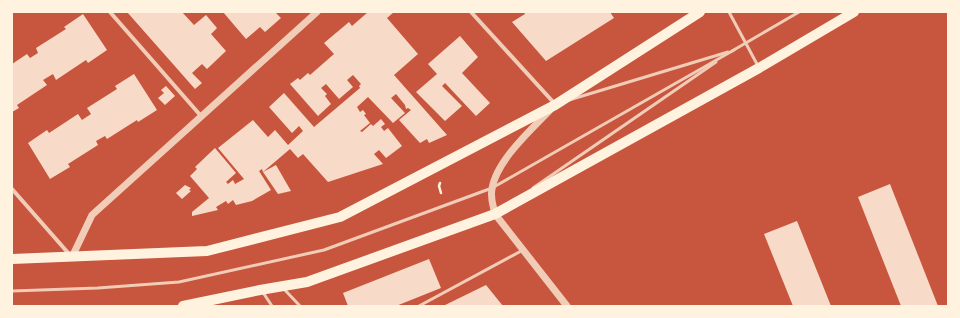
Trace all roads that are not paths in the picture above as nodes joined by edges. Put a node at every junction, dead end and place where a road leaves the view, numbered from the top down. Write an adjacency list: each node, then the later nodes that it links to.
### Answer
1 (110, 12): 12 (street)
2 (317, 12): 12 (street)
3 (471, 12): 11 (street)
4 (700, 12): 11 (main road)
5 (729, 12): 8 (lane)
6 (799, 12): 8 (lane)
7 (854, 12): 10 (main road)
8 (745, 44): 9 (lane); 10 (lane)
9 (734, 50): 11 (lane); 13 (lane); 15 (lane)
10 (759, 68): 15 (main road)
11 (555, 105): 13 (street); 17 (main road)
12 (201, 116): 17 (street)
13 (492, 188): 15 (street); 21 (lane)
14 (12, 189): 17 (street)
15 (495, 214): 16 (street); 19 (main road)
16 (523, 250): 25 (lane); 26 (street)
17 (72, 257): 18 (main road)
18 (12, 259)
19 (281, 286): 20 (main road); 24 (lane)
20 (260, 290): 22 (main road); 23 (lane)
21 (12, 291)
22 (183, 306)
23 (272, 306)
24 (300, 306)
25 (419, 306)
26 (567, 306)

